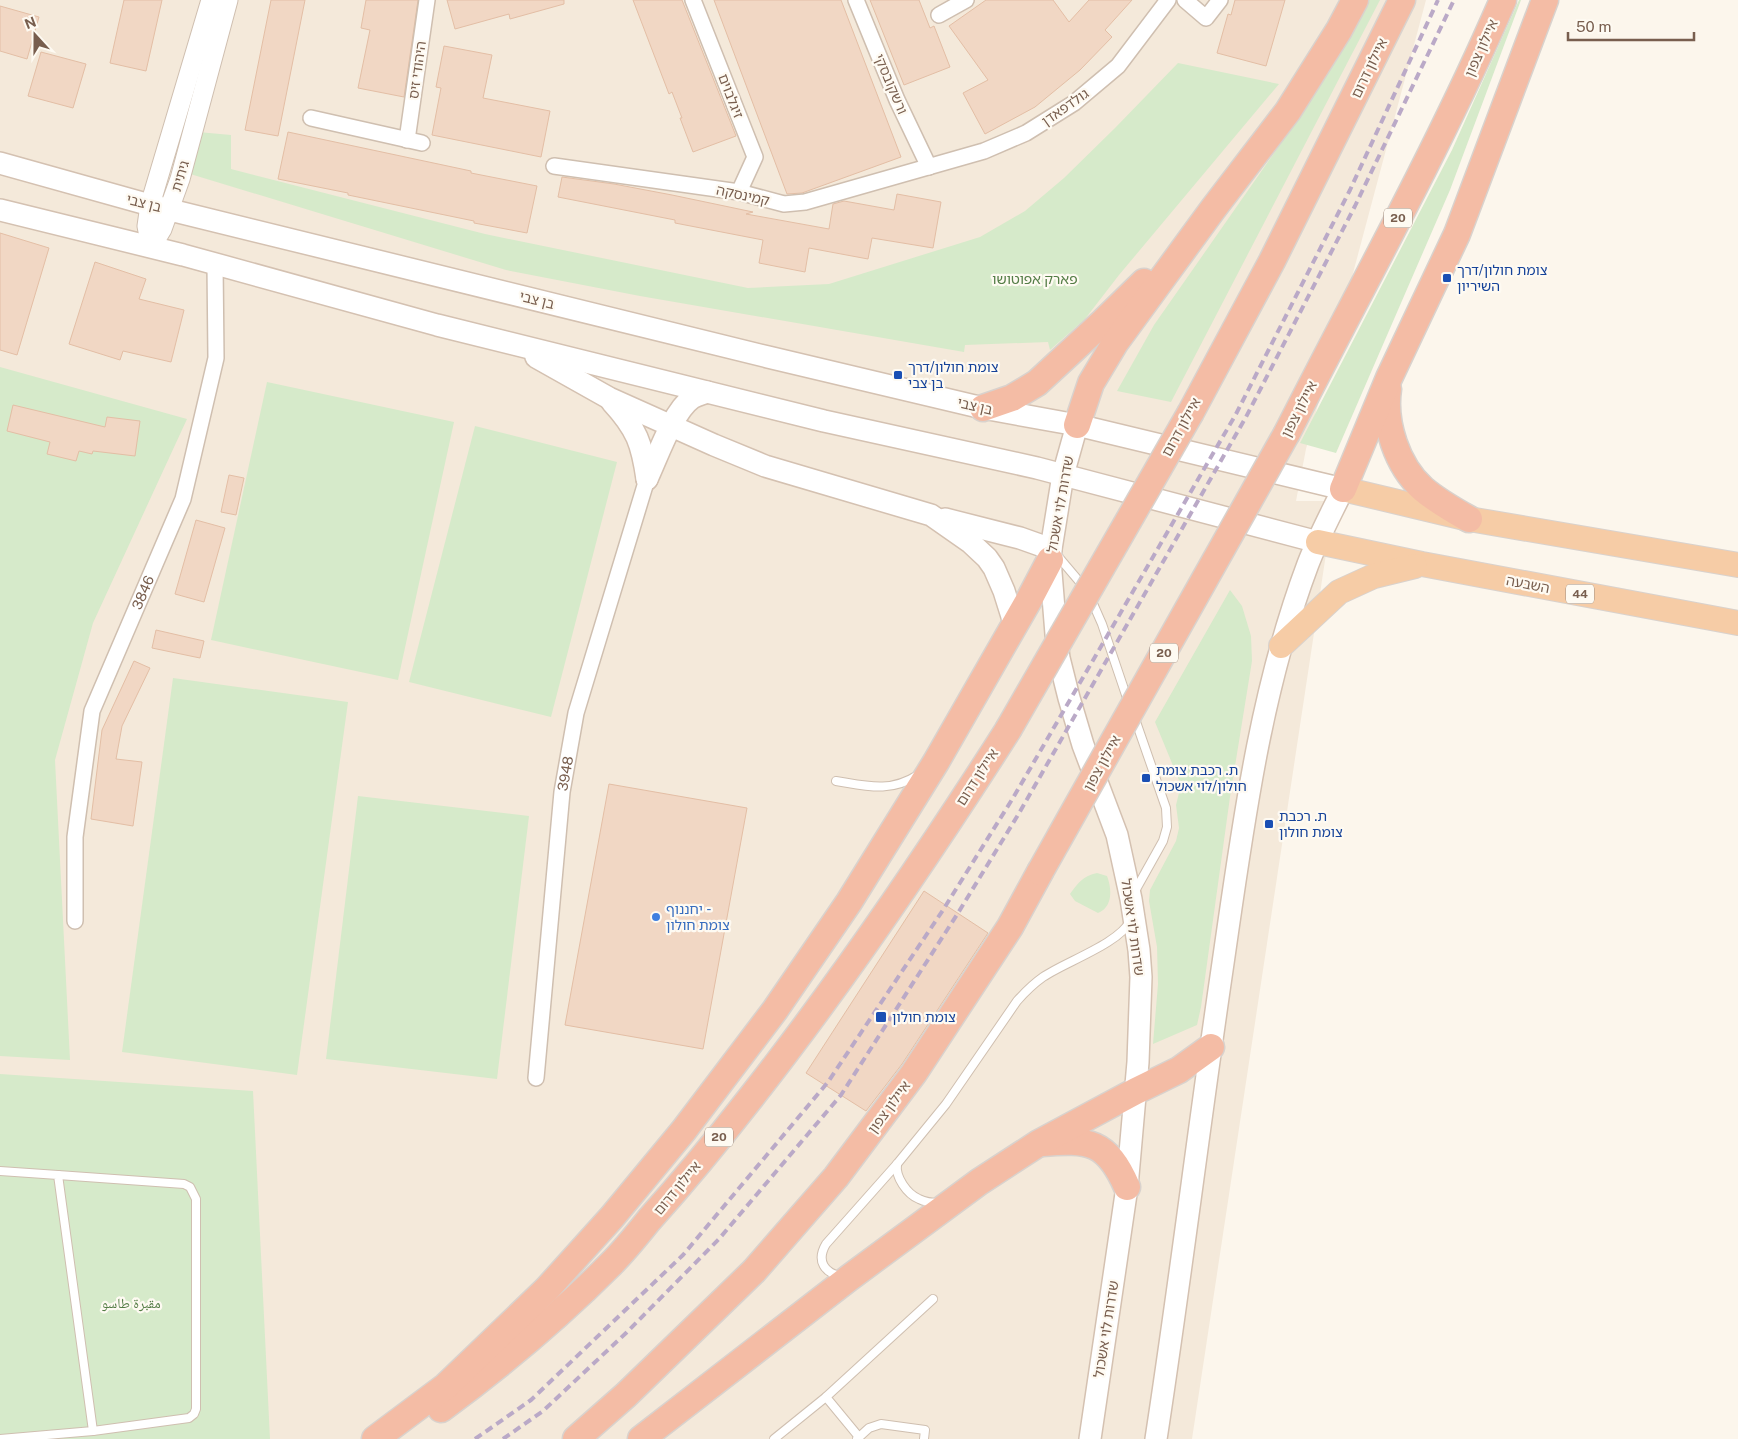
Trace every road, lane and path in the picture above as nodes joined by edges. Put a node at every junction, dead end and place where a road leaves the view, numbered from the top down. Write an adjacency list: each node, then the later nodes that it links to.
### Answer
1 (211, 0): 22 (street, גיתית)
2 (228, 0): 22 (street, גיתית)
3 (427, 0): 16 (street, היהודי זיס)
4 (693, 0): 21 (street, זיגלבוים)
5 (856, 0): 20 (street, ורשקובסקי)
6 (966, 0): 14 (street)
7 (1168, 0): 20 (street, גולדפאדן)
8 (1185, 0): 9 (street)
9 (1220, 0)
10 (1355, 0): 23 (highway)
11 (1402, 0): 66 (highway, איילון דרום / 20, bridge)
12 (1503, 0): 67 (highway, איילון צפון / 20, bridge)
13 (1545, 0): 28 (highway)
14 (939, 15)
15 (310, 118): 16 (street)
16 (407, 140): 17 (street)
17 (422, 143)
18 (0, 163): 22 (main road, בן צבי)
19 (554, 166): 21 (street, קמינסקה)
20 (929, 167): 21 (street, קמינסקה)
21 (738, 192)
22 (159, 207): 25 (street, גיתית); 31 (main road, בן צבי)
23 (1212, 208): 31 (highway); 32 (highway)
24 (0, 210): 25 (main road)
25 (151, 246): 26 (main road)
26 (215, 264): 27 (main road); 49 (street, 3846)
27 (512, 344): 29 (main road); 30 (main road)
28 (1389, 378): 36 (highway); 38 (highway)
29 (707, 392): 33 (main road); 34 (main road)
30 (609, 398): 33 (main road); 35 (main road)
31 (983, 408): 32 (main road, בן צבי)
32 (1077, 425): 34 (main road, שדרות לוי אשכול); 36 (main road, בן צבי)
33 (672, 426): 35 (main road); 37 (main road)
34 (1063, 475): 39 (main road, 44); 40 (main road, שדרות לוי אשכול)
35 (648, 480): 51 (street, 3948)
36 (1343, 489): 38 (highway); 39 (main road)
37 (930, 515): 40 (main road); 44 (main road)
38 (1469, 519): 42 (highway)
39 (1318, 542): 41 (highway, השבעה / 44); 45 (main road)
40 (1051, 554): 44 (highway); 48 (main road, שדרות לוי אשכול); 48 (lane)
41 (1422, 564): 43 (highway, השבעה / 44); 45 (highway)
42 (1738, 565)
43 (1738, 623)
44 (1014, 626): 46 (highway)
45 (1281, 646): 50 (main road)
46 (936, 762): 47 (lane); 65 (highway)
47 (836, 781)
48 (1132, 905): 52 (main road, שדרות לוי אשכול); 54 (lane)
49 (75, 921)
50 (1211, 1047): 52 (highway); 72 (main road)
51 (536, 1078)
52 (1136, 1090): 53 (highway); 57 (main road, שדרות לוי אשכול)
53 (1039, 1143): 57 (highway); 58 (highway)
54 (897, 1164): 58 (lane); 59 (lane)
55 (0, 1171): 56 (lane)
56 (58, 1174): 62 (lane); 62 (lane)
57 (1127, 1187): 71 (main road, שדרות לוי אשכול)
58 (952, 1201): 59 (highway)
59 (850, 1278): 68 (highway)
60 (933, 1299): 61 (lane)
61 (826, 1397): 63 (lane); 69 (lane)
62 (93, 1431): 64 (lane)
63 (858, 1438): 70 (lane)
64 (0, 1439)
65 (375, 1439)
66 (399, 1439)
67 (576, 1439)
68 (641, 1439)
69 (774, 1439)
70 (924, 1439)
71 (1090, 1439)
72 (1156, 1439)

